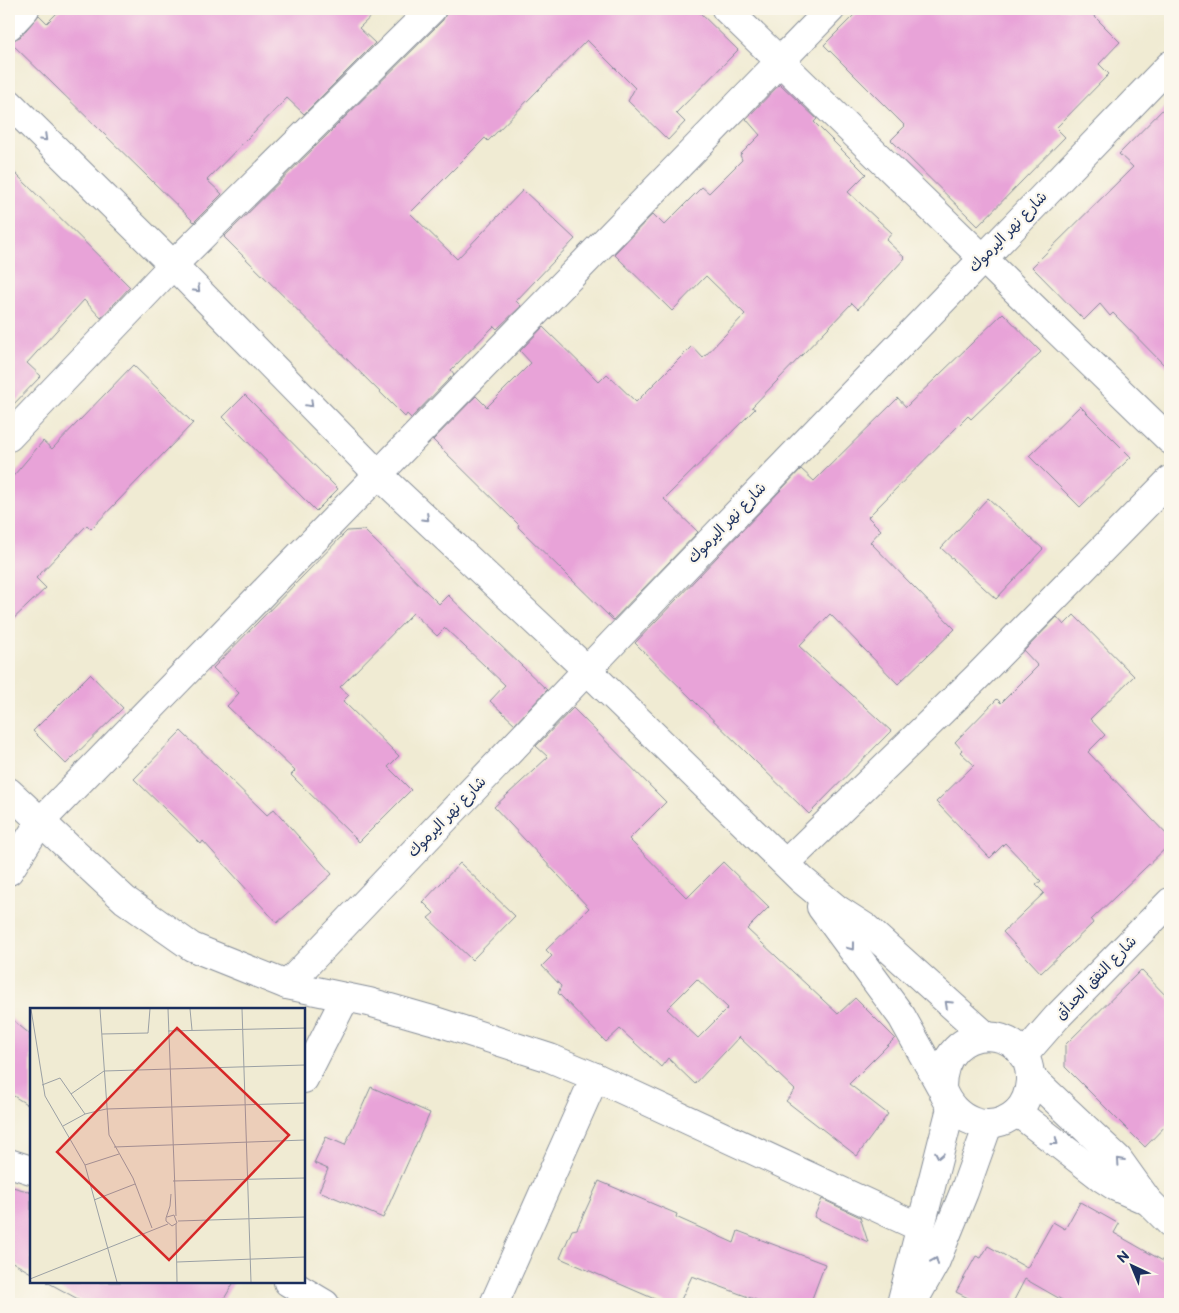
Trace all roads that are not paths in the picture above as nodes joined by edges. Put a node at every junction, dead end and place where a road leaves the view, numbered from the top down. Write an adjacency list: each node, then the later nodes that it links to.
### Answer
1 (26, 9): 5 (street)
2 (432, 9): 10 (street)
3 (726, 9): 6 (street)
4 (831, 9): 6 (street)
5 (9, 26)
6 (780, 62): 9 (street); 13 (street)
7 (1170, 65): 9 (street, شارع نهر اليرموك)
8 (9, 103): 10 (street, one-way to 10)
9 (982, 258): 12 (street); 15 (street, شارع نهر اليرموك)
10 (173, 265): 11 (street); 13 (street, one-way to 13)
11 (9, 437)
12 (1170, 440)
13 (380, 474): 15 (street, one-way to 15); 17 (street)
14 (1170, 480): 19 (street)
15 (587, 670): 19 (street); 21 (street, شارع نهر اليرموك)
16 (9, 792): 17 (street)
17 (40, 822): 18 (street); 21 (street)
18 (9, 870)
19 (794, 871): 23 (street, one-way to 19); 27 (street, one-way to 27)
20 (1170, 902): 24 (street, شارع النفق الحدأق)
21 (287, 985): 22 (street)
22 (345, 998): 25 (street); 26 (street)
23 (986, 1036): 24 (street); 27 (street)
24 (1027, 1066): 28 (street); 32 (street, one-way to 24)
25 (305, 1077)
26 (595, 1077): 34 (street); 37 (street)
27 (947, 1098): 29 (street); 34 (street, one-way to 34)
28 (1017, 1112): 29 (street); 32 (street, one-way to 32)
29 (988, 1124): 39 (street, one-way to 29)
30 (9, 1163): 31 (street)
31 (30, 1170)
32 (1148, 1201): 33 (street)
33 (1170, 1223)
34 (921, 1228): 38 (street)
35 (290, 1283): 36 (street)
36 (325, 1304)
37 (494, 1304)
38 (902, 1304)
39 (912, 1304)

